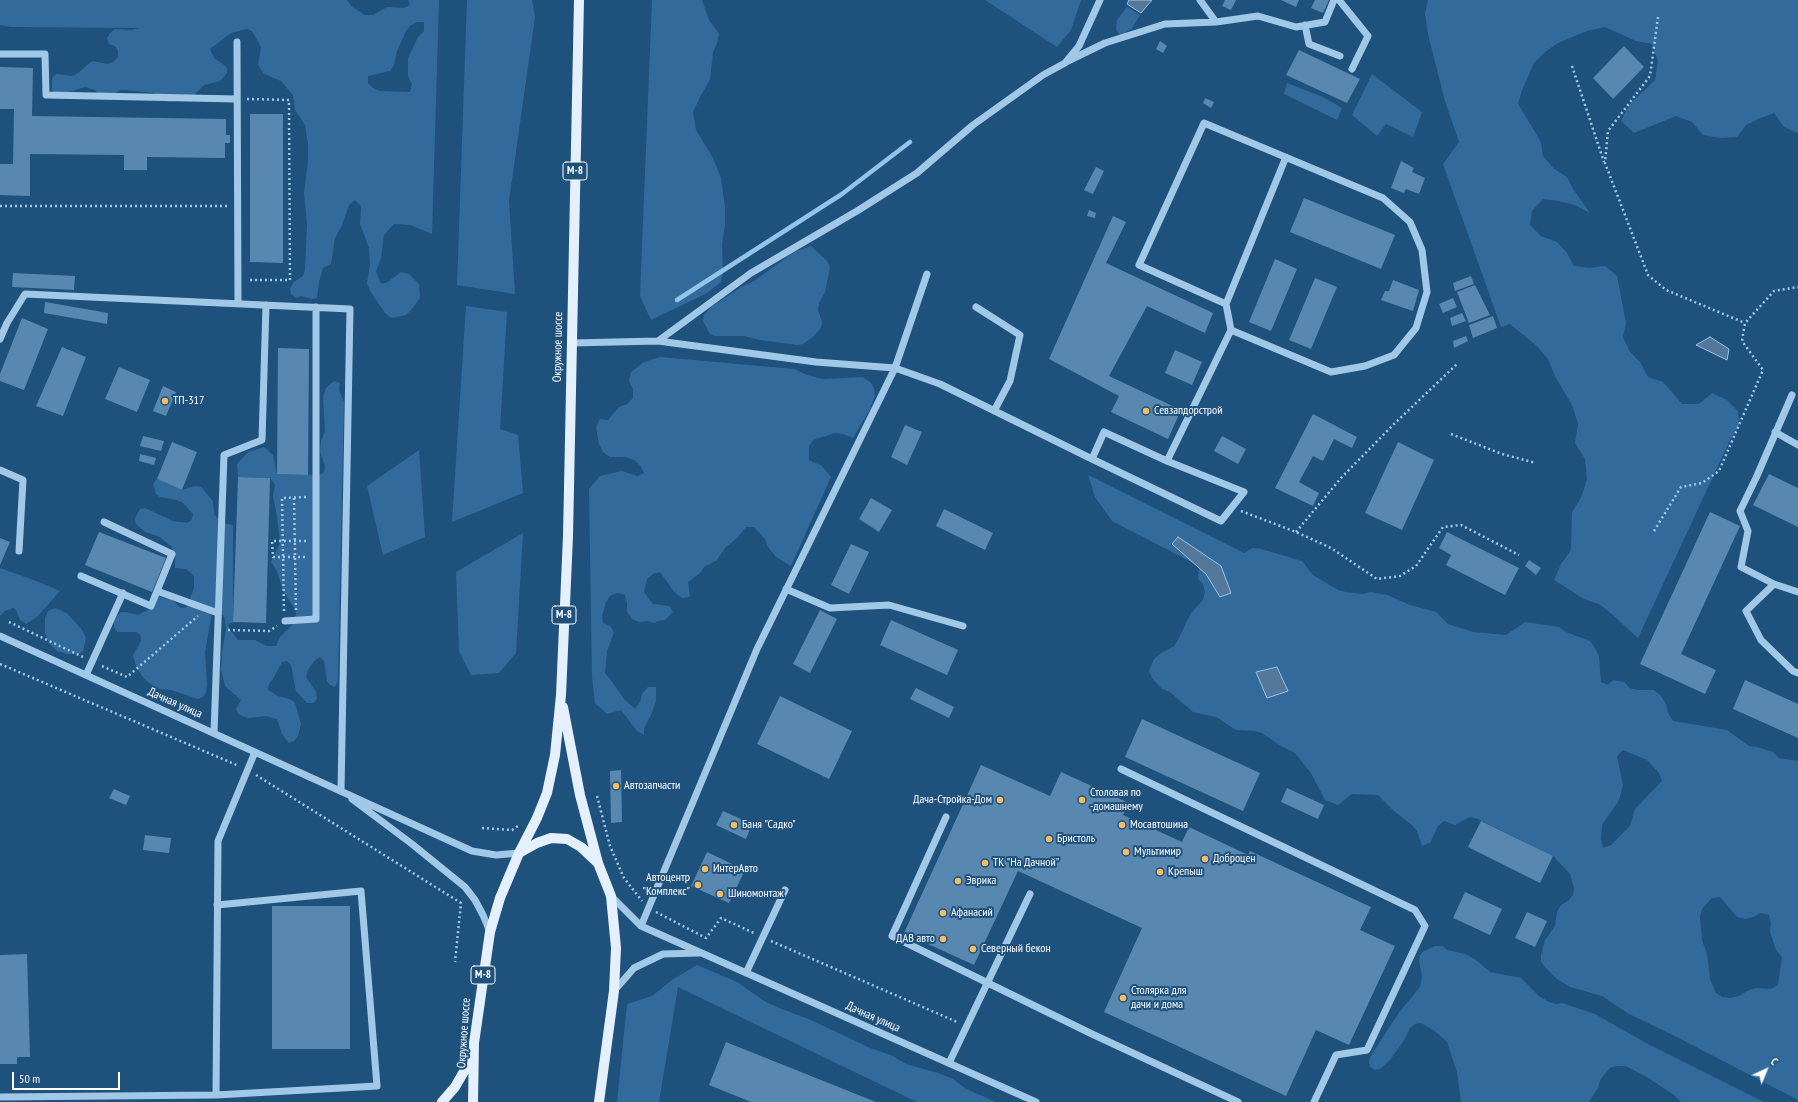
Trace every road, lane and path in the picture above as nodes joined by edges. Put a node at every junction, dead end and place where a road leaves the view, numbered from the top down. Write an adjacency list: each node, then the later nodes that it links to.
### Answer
1 (579, 0): 33 (main road, Окружное шоссе / М-8)
2 (1100, 0): 12 (street)
3 (1200, 0): 7 (street)
4 (1334, 0): 8 (street)
5 (1339, 0): 14 (street)
6 (1658, 17): 17 (path)
7 (1216, 22): 8 (street); 12 (street)
8 (1305, 26): 11 (street)
9 (237, 42): 15 (street)
10 (0, 54): 15 (street)
11 (1340, 56)
12 (1065, 63): 32 (street)
13 (1572, 66): 17 (path)
14 (1352, 69)
15 (237, 99): 19 (street); 21 (path)
16 (1286, 157): 24 (street); 24 (street); 30 (street)
17 (1605, 163): 29 (path)
18 (0, 206): 19 (path)
19 (237, 206): 21 (street)
20 (927, 274): 35 (street)
21 (238, 280): 23 (street)
22 (1798, 286): 29 (path)
23 (238, 304): 25 (street); 28 (street)
24 (1226, 304): 30 (street)
25 (266, 305): 26 (street); 66 (street)
26 (316, 307): 45 (street); 79 (street)
27 (976, 307): 37 (street)
28 (4, 322): 31 (street)
29 (1745, 323): 49 (path)
30 (1231, 330): 42 (street)
31 (0, 339)
32 (658, 341): 33 (street); 35 (street)
33 (571, 343): 75 (main road, Окружное шоссе / М-8)
34 (1457, 364): 50 (path)
35 (895, 368): 37 (street); 61 (street)
36 (1792, 395): 38 (street)
37 (994, 411): 41 (street)
38 (1775, 432): 40 (street); 60 (street)
39 (1451, 434): 43 (path)
40 (1798, 444)
41 (1092, 459): 42 (street); 47 (street)
42 (1167, 461): 47 (street)
43 (1536, 463)
44 (0, 470): 54 (street)
45 (316, 497): 46 (path); 51 (street)
46 (294, 498): 52 (path); 53 (path)
47 (1232, 508): 50 (path)
48 (104, 522): 62 (street)
49 (1654, 531)
50 (1296, 532): 55 (path)
51 (316, 540): 53 (path); 58 (street)
52 (283, 541): 53 (path); 56 (path); 56 (path)
53 (295, 541): 57 (path)
54 (19, 551)
55 (1519, 555)
56 (283, 557): 57 (path); 68 (path)
57 (295, 557): 58 (path); 67 (path)
58 (316, 557): 67 (street)
59 (81, 576): 64 (street)
60 (1774, 584): 63 (street); 73 (street)
61 (786, 589): 70 (street); 90 (street)
62 (157, 590): 64 (street); 65 (street)
63 (1798, 592)
64 (123, 593): 72 (street)
65 (206, 609): 66 (street); 72 (path)
66 (218, 613): 68 (path); 76 (street)
67 (297, 620): 68 (street)
68 (285, 621)
69 (9, 622): 72 (path)
70 (963, 626)
71 (0, 636): 74 (street, Дачная улица)
72 (92, 662): 74 (street)
73 (1798, 673)
74 (86, 675): 76 (street, Дачная улица)
75 (561, 695): 83 (main road, Окружное шоссе / М-8); 84 (main road, Окружное шоссе / М-8)
76 (214, 733): 77 (street, Дачная улица)
77 (255, 752): 79 (street, Дачная улица); 89 (street)
78 (1121, 769): 107 (street)
79 (341, 790): 83 (street, Дачная улица); 91 (street, Дачная улица)
80 (946, 817): 95 (street)
81 (522, 823): 82 (path)
82 (482, 828)
83 (519, 853): 84 (main road, Окружное шоссе / М-8); 91 (main road, Окружное шоссе / М-8)
84 (598, 863): 87 (main road, Окружное шоссе / М-8)
85 (784, 890): 94 (street)
86 (1030, 894): 95 (street)
87 (611, 896): 90 (street, Дачная улица); 96 (main road, Окружное шоссе / М-8)
88 (461, 903): 93 (path)
89 (217, 905): 99 (street); 99 (street)
90 (641, 926): 92 (street, Дачная улица)
91 (490, 932): 97 (main road, Окружное шоссе / М-8)
92 (701, 953): 94 (street, Дачная улица); 96 (street, Дачная улица)
93 (455, 962)
94 (746, 973): 98 (street, Дачная улица)
95 (987, 982): 98 (street); 106 (street)
96 (614, 991): 104 (main road, Окружное шоссе / М-8)
97 (474, 1043): 102 (main road, М-8); 103 (main road, Окружное шоссе / М-8)
98 (949, 1062): 105 (street, Дачная улица)
99 (216, 1095): 101 (street)
100 (0, 1097): 101 (street)
101 (42, 1100)
102 (442, 1102)
103 (473, 1102)
104 (599, 1102)
105 (1036, 1102)
106 (1238, 1102)
107 (1314, 1102)

